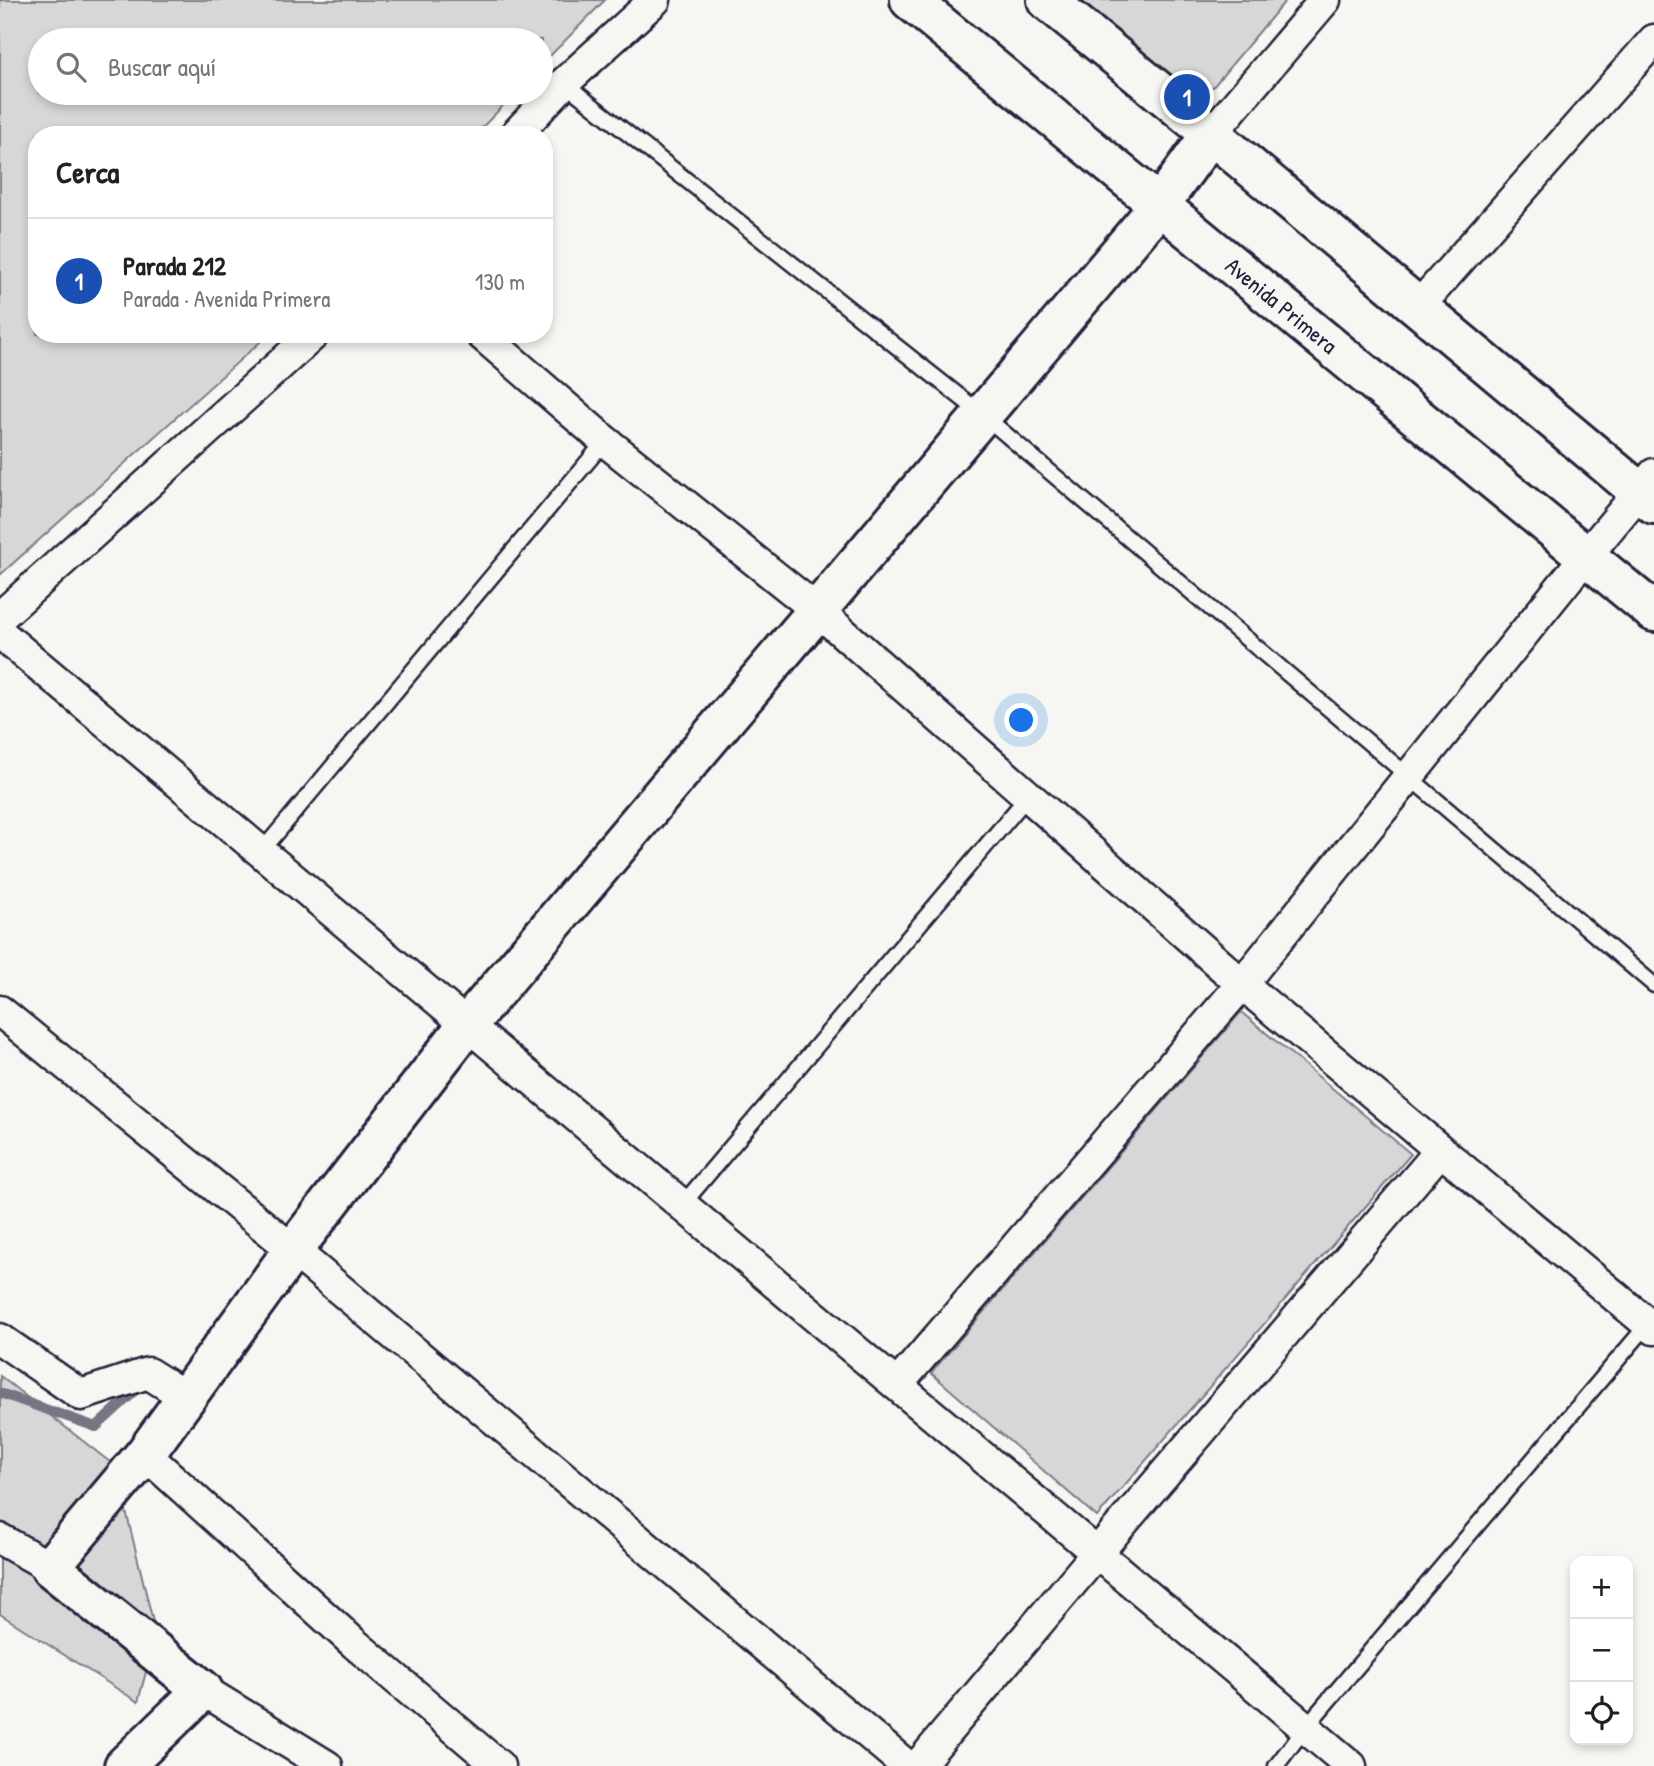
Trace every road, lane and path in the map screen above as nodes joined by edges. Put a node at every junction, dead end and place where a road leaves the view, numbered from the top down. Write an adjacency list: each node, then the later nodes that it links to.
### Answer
1 (655, 0): 6 (street)
2 (910, 0): 11 (street, Avenida Primera)
3 (1047, 0): 10 (street)
4 (1325, 0): 10 (street)
5 (1654, 40): 12 (street)
6 (564, 83): 7 (street); 15 (lane)
7 (553, 95)
8 (543, 105): 9 (street)
9 (523, 126)
10 (1211, 134): 11 (street); 12 (street)
11 (1158, 206): 15 (street); 18 (street, Avenida Primera)
12 (1418, 307): 17 (street)
13 (304, 343): 21 (street)
14 (492, 343): 16 (street)
15 (983, 415): 19 (street); 23 (lane)
16 (605, 440): 19 (street); 25 (lane)
17 (1649, 490): 18 (street)
18 (1586, 556): 20 (street, Avenida Primera); 23 (street)
19 (817, 610): 24 (street); 29 (street)
20 (1654, 612)
21 (0, 617)
22 (0, 633): 25 (street)
23 (1408, 777): 26 (street); 27 (lane)
24 (1028, 796): 26 (street); 31 (lane)
25 (261, 852): 29 (street)
26 (1242, 984): 30 (street); 35 (street)
27 (1654, 985)
28 (0, 1011): 32 (street)
29 (467, 1025): 31 (street); 32 (street)
30 (1440, 1151): 33 (street); 39 (street)
31 (682, 1205): 35 (street)
32 (293, 1250): 36 (street); 46 (street)
33 (1651, 1327): 42 (lane)
34 (0, 1339): 36 (street)
35 (897, 1385): 39 (street)
36 (186, 1397): 37 (street)
37 (145, 1454): 40 (street); 45 (street)
38 (0, 1539): 40 (street)
39 (1097, 1553): 42 (street); 47 (street)
40 (50, 1567): 41 (street)
41 (203, 1690): 43 (street); 44 (street)
42 (1306, 1728): 48 (lane); 49 (street)
43 (124, 1766)
44 (327, 1766)
45 (499, 1766)
46 (907, 1766)
47 (918, 1766)
48 (1276, 1766)
49 (1351, 1766)

